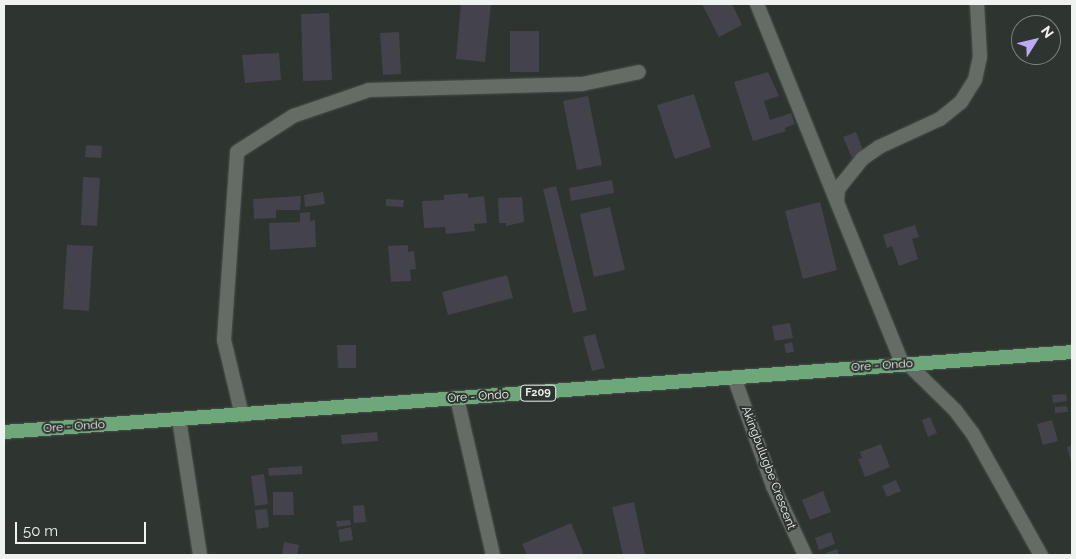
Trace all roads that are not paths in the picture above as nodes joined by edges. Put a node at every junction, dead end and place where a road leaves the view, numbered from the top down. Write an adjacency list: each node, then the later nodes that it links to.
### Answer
1 (757, 4): 4 (street)
2 (977, 4): 4 (street)
3 (639, 72): 9 (street)
4 (837, 203): 6 (street)
5 (1072, 352): 6 (main road, Ore - Ondo / F209)
6 (905, 363): 7 (main road, Ore - Ondo / F209); 15 (street)
7 (735, 380): 8 (main road, Ore - Ondo / F209); 14 (street, Akingbulugbe Crescent)
8 (457, 398): 9 (main road, Ore - Ondo / F209); 13 (street)
9 (242, 414): 10 (main road, Ore - Ondo / F209)
10 (179, 419): 11 (main road, Ore - Ondo / F209); 12 (street)
11 (4, 432)
12 (200, 555)
13 (493, 555)
14 (805, 555)
15 (1040, 555)

